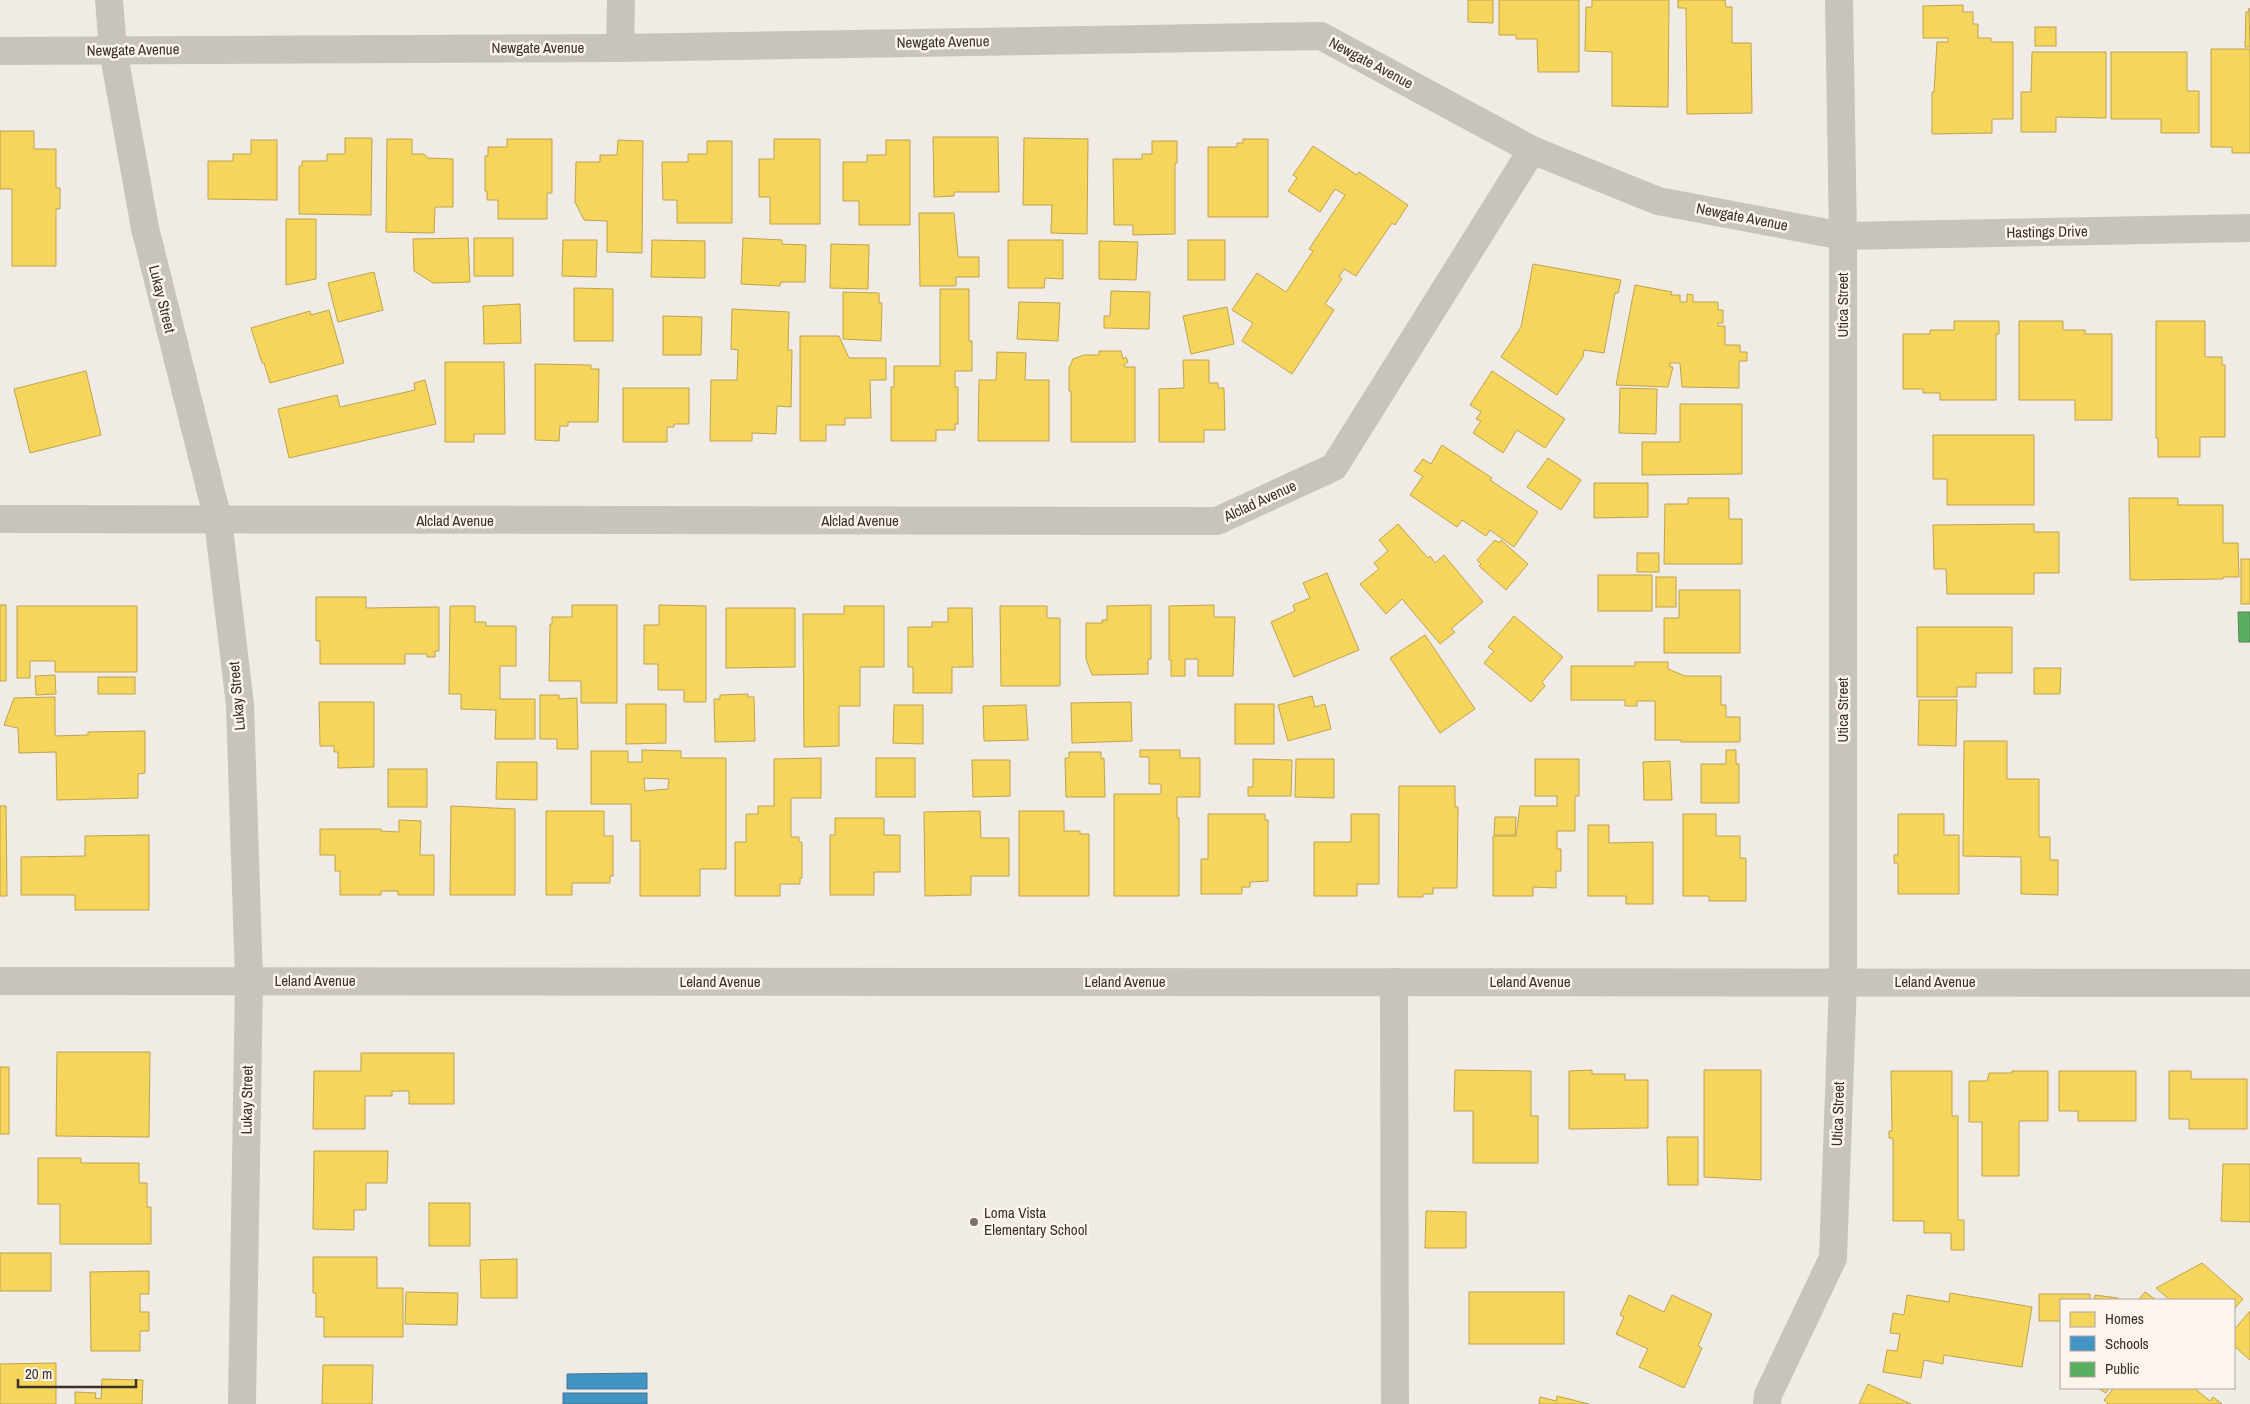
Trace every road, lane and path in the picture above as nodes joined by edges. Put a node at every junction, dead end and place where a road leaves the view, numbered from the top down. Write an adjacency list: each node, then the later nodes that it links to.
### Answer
1 (109, 0): 5 (street, Lukay Street)
2 (620, 0): 4 (street)
3 (1839, 0): 9 (street, Utica Street)
4 (620, 48): 5 (street, Newgate Avenue); 7 (street, Newgate Avenue)
5 (113, 50): 6 (street, Newgate Avenue); 11 (street, Lukay Street)
6 (0, 51)
7 (1532, 150): 9 (street, Newgate Avenue); 11 (street, Alclad Avenue)
8 (2250, 228): 9 (street, Hastings Drive)
9 (1843, 236): 15 (street, Utica Street)
10 (0, 519): 11 (street, Alclad Avenue)
11 (218, 520): 13 (street, Lukay Street)
12 (0, 981): 13 (street, Leland Avenue)
13 (249, 981): 14 (street, Leland Avenue); 17 (street, Lukay Street)
14 (1394, 982): 15 (street, Leland Avenue); 18 (street)
15 (1843, 982): 16 (street, Leland Avenue); 19 (street, Utica Street)
16 (2250, 983)
17 (242, 1404)
18 (1395, 1404)
19 (1766, 1404)

